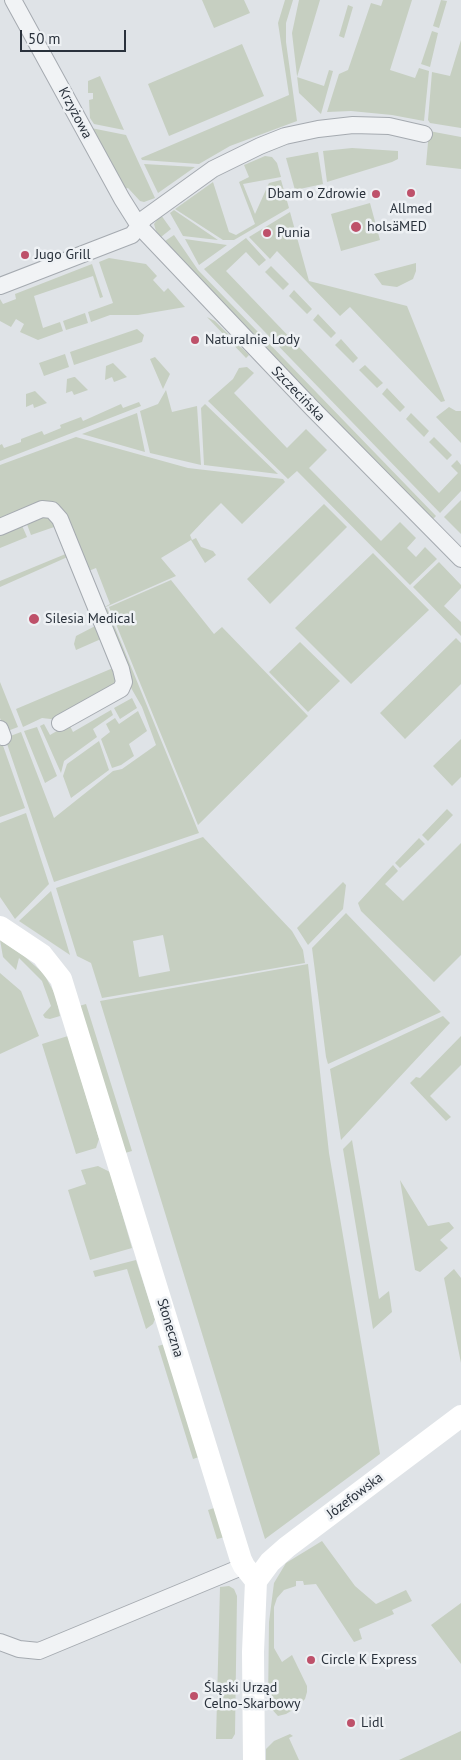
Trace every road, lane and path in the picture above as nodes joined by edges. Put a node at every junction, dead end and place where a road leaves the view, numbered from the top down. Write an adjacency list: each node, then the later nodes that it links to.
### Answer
1 (13, 0): 3 (street, Krzyżowa)
2 (424, 134): 3 (street)
3 (139, 226): 4 (street); 6 (street, Szczecińska)
4 (0, 286)
5 (0, 527): 7 (street)
6 (461, 559)
7 (60, 723)
8 (0, 927): 10 (street, Słoneczna)
9 (461, 1416): 10 (street, Józefowska)
10 (250, 1574): 11 (street); 12 (street, Słoneczna)
11 (0, 1642)
12 (254, 1760)

